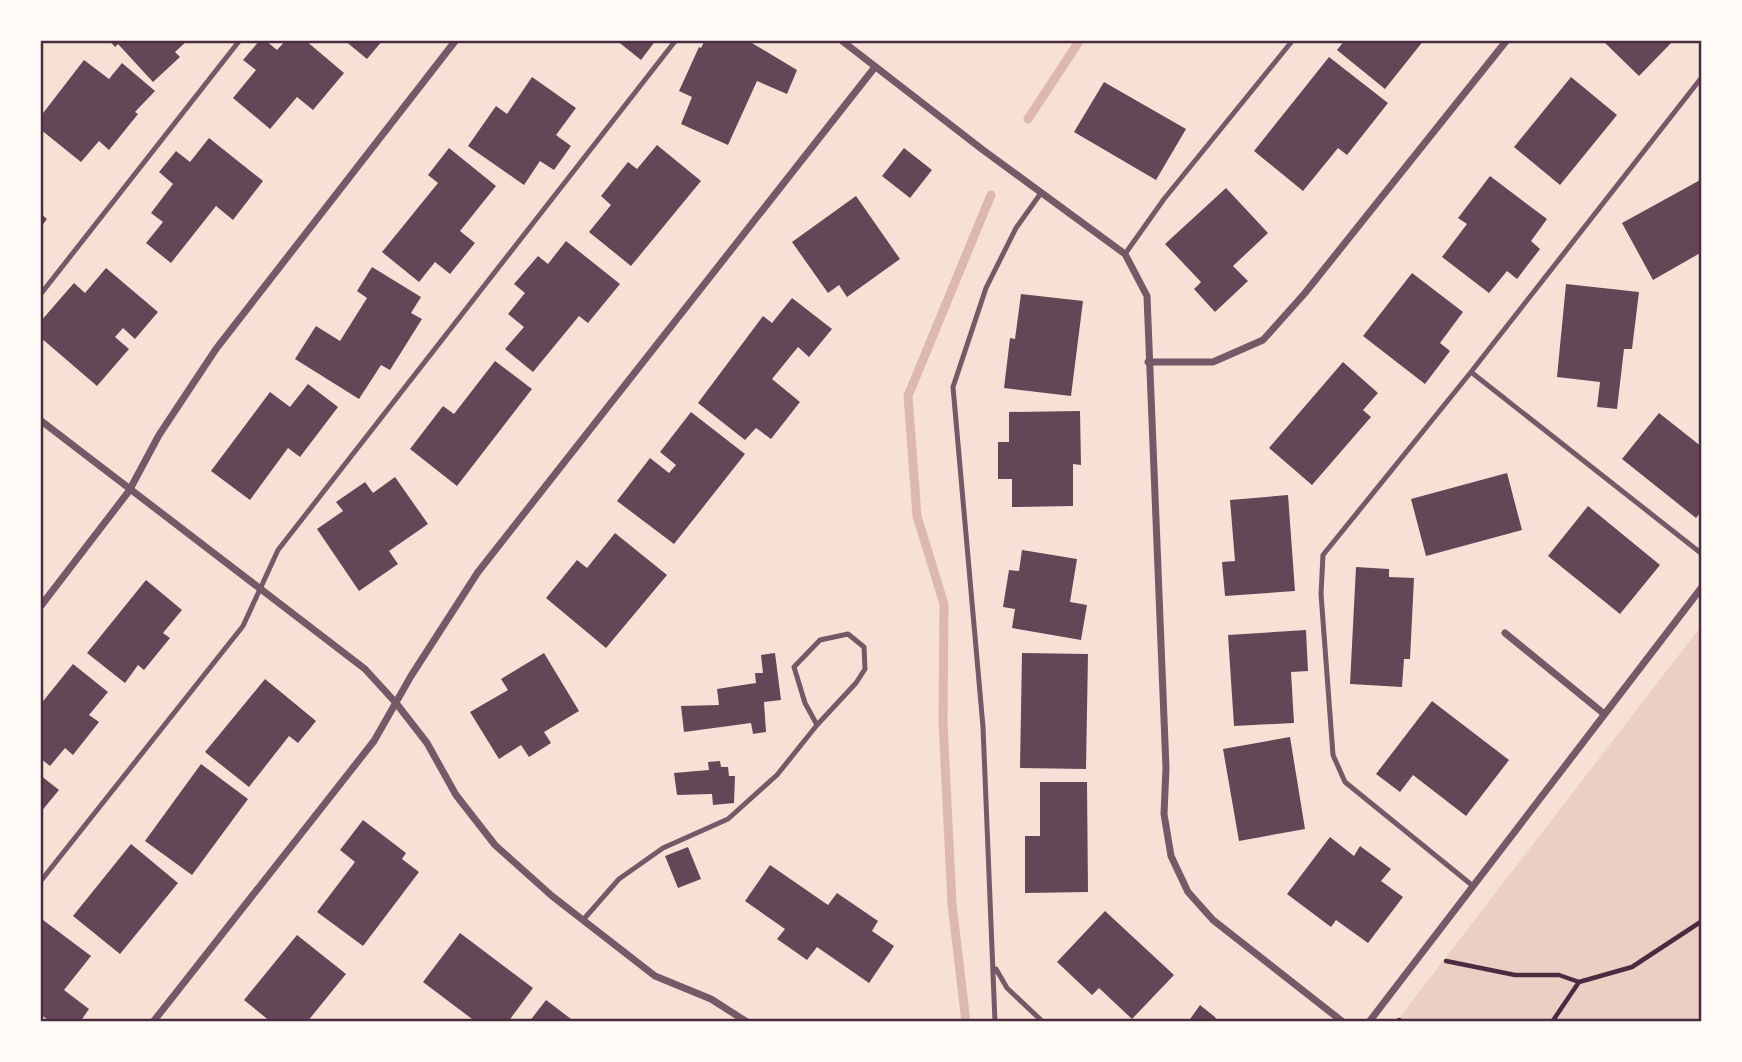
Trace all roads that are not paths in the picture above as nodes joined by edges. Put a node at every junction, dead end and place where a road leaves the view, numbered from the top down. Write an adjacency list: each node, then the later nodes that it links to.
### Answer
1 (240, 40): 13 (lane)
2 (456, 40): 17 (street)
3 (676, 40): 20 (lane)
4 (841, 40): 7 (street)
5 (1293, 40): 12 (lane)
6 (1507, 40): 14 (street)
7 (875, 67): 11 (street); 23 (street)
8 (1702, 76): 9 (lane)
9 (1694, 87): 10 (lane); 15 (lane)
10 (1702, 93)
11 (1041, 193): 12 (street); 29 (lane)
12 (1125, 254): 14 (street)
13 (40, 295)
14 (1148, 362): 34 (street)
15 (1471, 372): 18 (lane); 27 (lane)
16 (40, 420): 17 (street)
17 (130, 491): 20 (street); 21 (street)
18 (1702, 554)
19 (1702, 587): 24 (street)
20 (259, 589): 23 (street); 26 (lane)
21 (40, 607)
22 (1505, 633): 24 (street)
23 (396, 703): 28 (street); 30 (street)
24 (1603, 713): 27 (street)
25 (817, 725): 25 (lane); 28 (lane)
26 (40, 882)
27 (1473, 886): 35 (street)
28 (583, 920): 31 (street)
29 (994, 967): 32 (lane); 33 (lane)
30 (153, 1022)
31 (747, 1022)
32 (996, 1022)
33 (1043, 1022)
34 (1343, 1022)
35 (1369, 1022)

